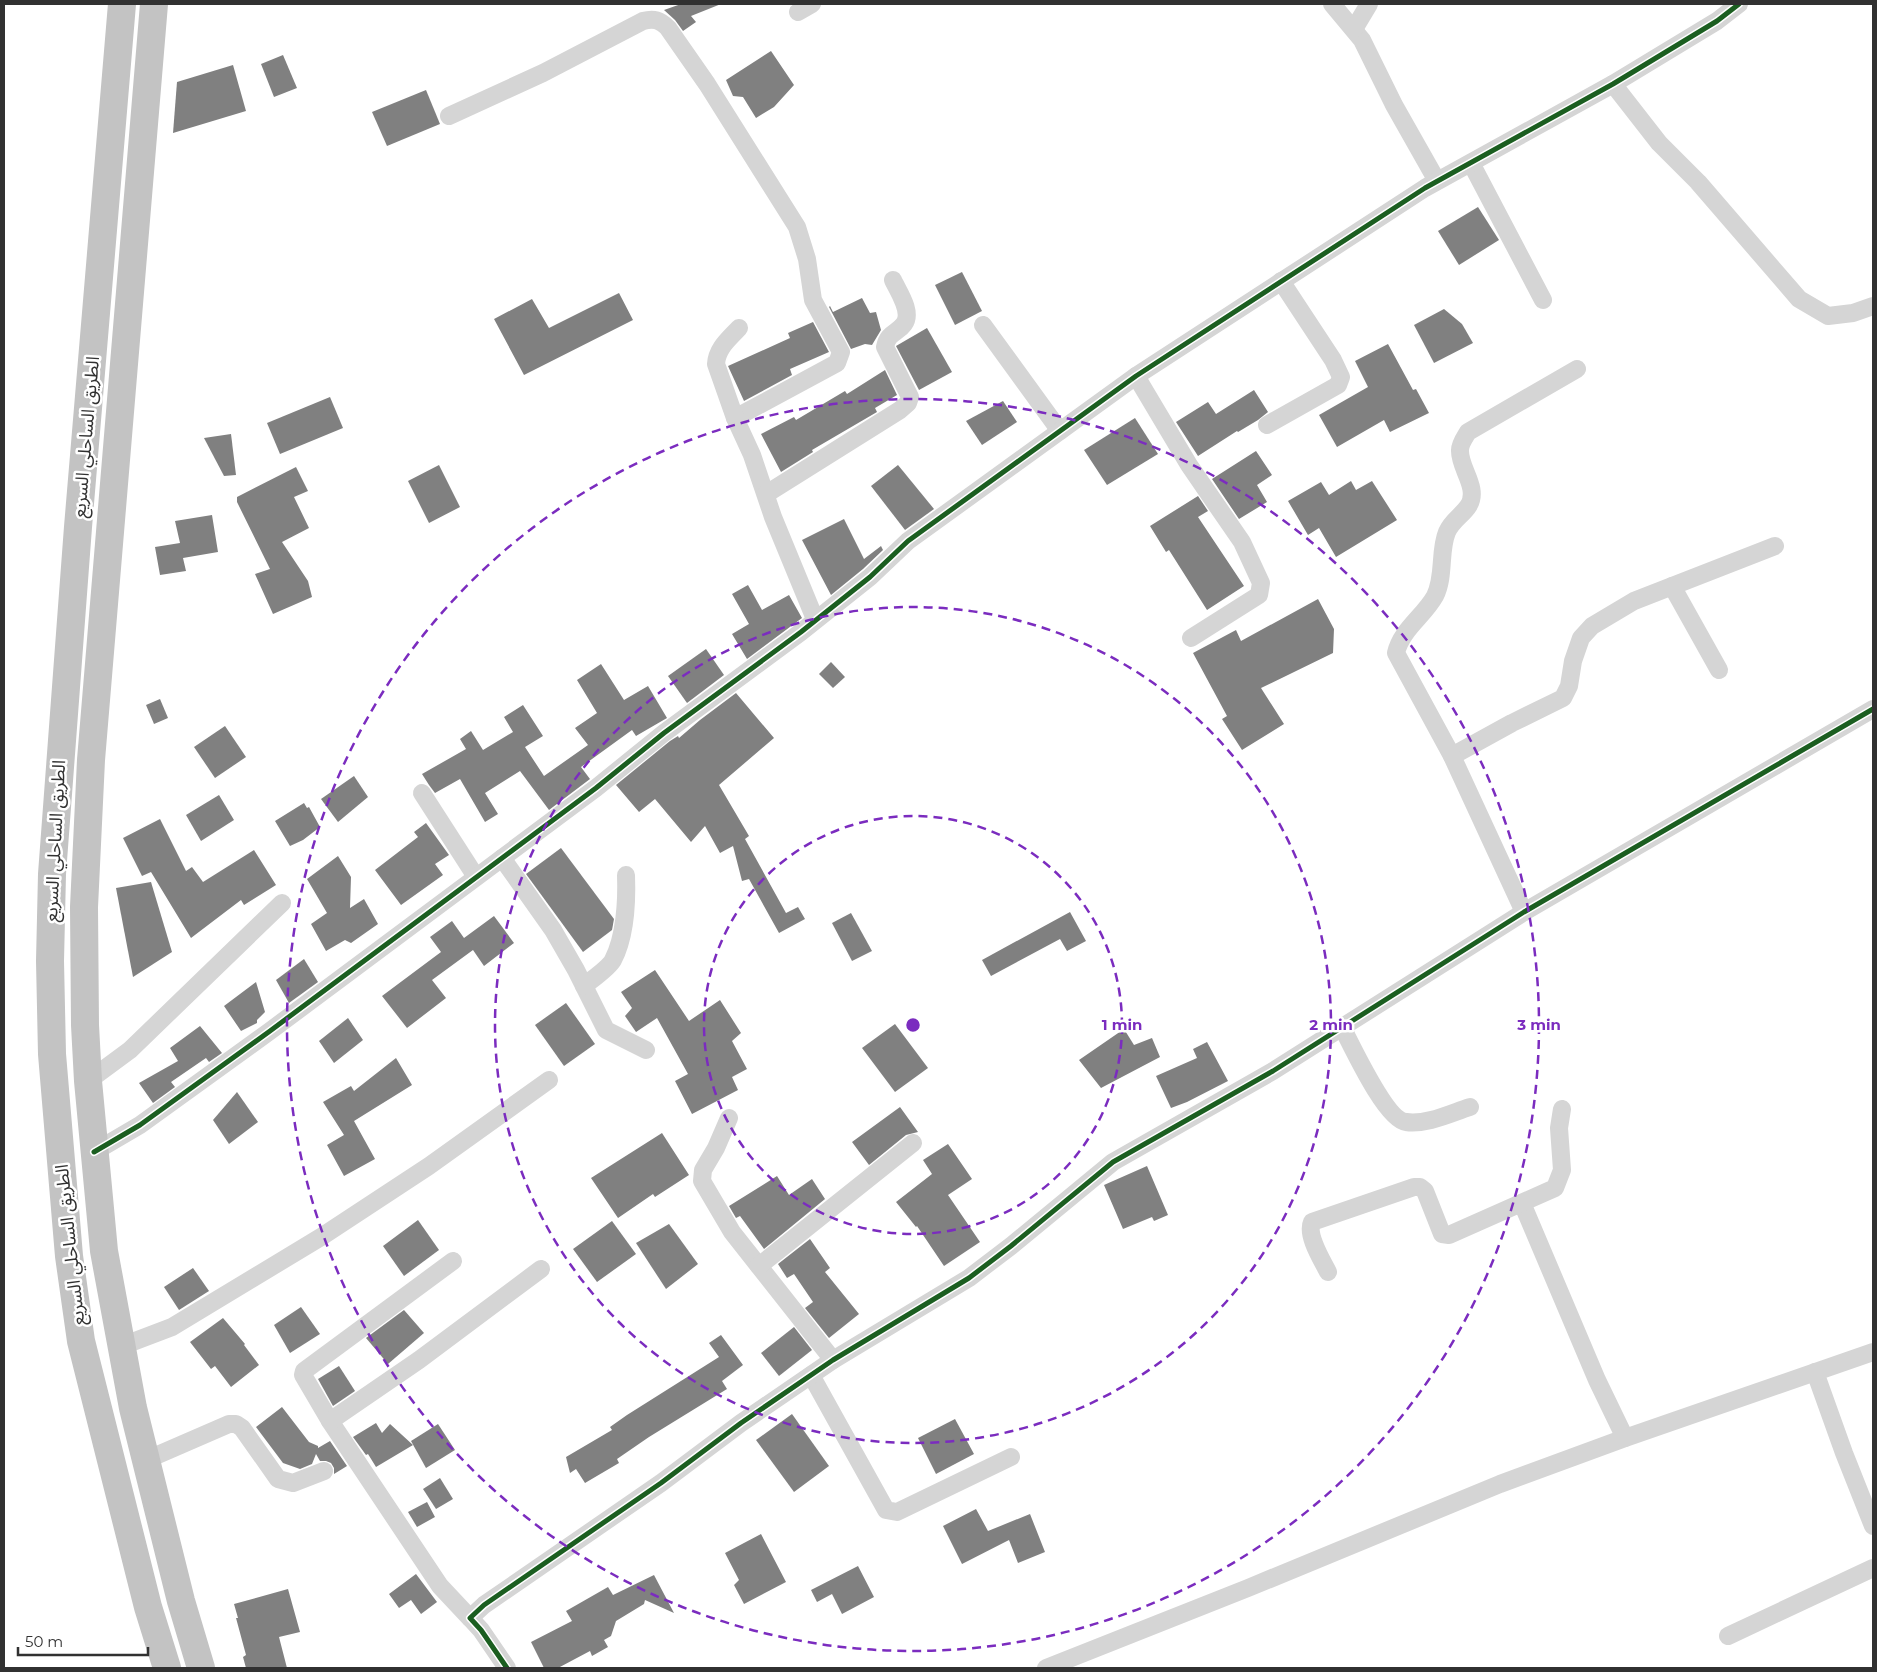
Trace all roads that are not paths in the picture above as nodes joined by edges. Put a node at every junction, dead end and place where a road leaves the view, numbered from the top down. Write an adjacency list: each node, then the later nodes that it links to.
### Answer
1 (122, 4): 65 (highway, الطريق الساحلي السريع)
2 (154, 4): 40 (highway, الطريق الساحلي السريع)
3 (1332, 4): 6 (street)
4 (1369, 4): 6 (street)
5 (1739, 4): 7 (street)
6 (1354, 30): 10 (street)
7 (1613, 84): 9 (street); 14 (street)
8 (449, 116): 19 (street)
9 (1471, 163): 10 (street); 13 (street)
10 (1437, 181): 12 (street)
11 (893, 280): 22 (street)
12 (1281, 281): 18 (street); 20 (street)
13 (1543, 300)
14 (1873, 306)
15 (983, 325): 21 (street)
16 (739, 328): 19 (street)
17 (1577, 369): 29 (street)
18 (1136, 376): 21 (street); 26 (street)
19 (735, 418): 22 (street)
20 (1267, 425)
21 (1060, 431): 25 (street)
22 (766, 494): 25 (street)
23 (1775, 546): 24 (street)
24 (1672, 586): 27 (street); 29 (street)
25 (815, 620): 31 (street)
26 (1191, 638)
27 (1719, 670)
28 (1873, 709): 35 (street)
29 (1452, 756): 35 (street)
30 (422, 793): 33 (street)
31 (502, 858): 33 (street); 36 (street)
32 (626, 875): 36 (street)
33 (476, 878): 45 (street)
34 (282, 903): 40 (street)
35 (1524, 912): 37 (street)
36 (584, 986): 38 (street)
37 (1342, 1027): 41 (street); 53 (street)
38 (646, 1050)
39 (549, 1080): 51 (street)
40 (88, 1081): 45 (highway, الطريق الساحلي السريع)
41 (1470, 1107)
42 (1562, 1109): 46 (street)
43 (729, 1118): 48 (street)
44 (913, 1143): 48 (street)
45 (94, 1152): 51 (highway, الطريق الساحلي السريع)
46 (1522, 1203): 50 (street); 57 (street)
47 (453, 1260): 56 (street)
48 (759, 1266): 53 (street)
49 (541, 1270): 56 (street)
50 (1328, 1272)
51 (122, 1346): 59 (highway, الطريق الساحلي السريع)
52 (1873, 1352): 54 (street)
53 (833, 1360): 55 (street)
54 (1815, 1372): 57 (street); 61 (street)
55 (811, 1375): 58 (street); 63 (street)
56 (330, 1421): 63 (street)
57 (1625, 1438): 68 (street)
58 (1012, 1457)
59 (146, 1460): 60 (street); 66 (highway, الطريق الساحلي السريع)
60 (324, 1471)
61 (1873, 1526)
62 (1873, 1568): 64 (street)
63 (470, 1618): 67 (street)
64 (1728, 1636)
65 (166, 1668)
66 (201, 1668)
67 (507, 1668)
68 (1050, 1668)

